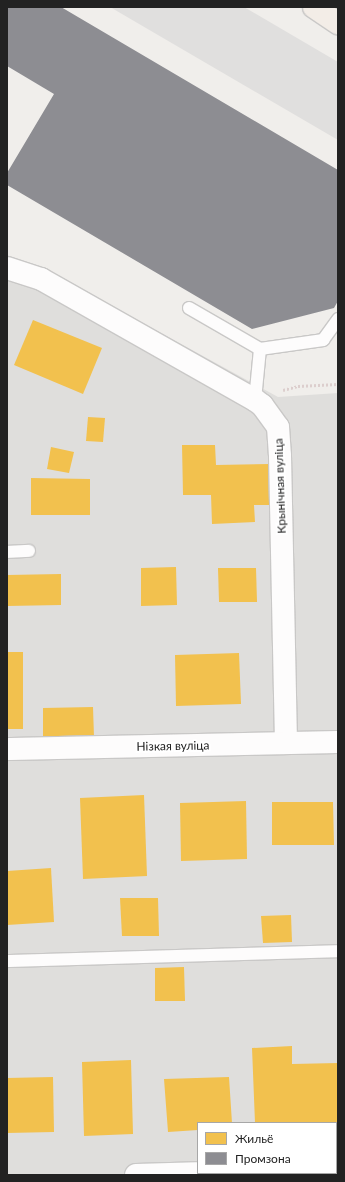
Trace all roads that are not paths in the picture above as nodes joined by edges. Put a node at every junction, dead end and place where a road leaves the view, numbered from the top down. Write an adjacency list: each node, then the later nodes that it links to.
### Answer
1 (314, 7): 2 (main road)
2 (338, 23)
3 (7, 268): 7 (street, Крынічная вуліца)
4 (188, 308): 6 (lane)
5 (338, 318): 6 (lane)
6 (260, 349): 7 (lane)
7 (255, 400): 11 (street, Крынічная вуліца)
8 (29, 551): 9 (lane)
9 (7, 552)
10 (338, 742): 11 (street, Нізкая вуліца)
11 (286, 743): 12 (street, Нізкая вуліца)
12 (7, 749)
13 (338, 951): 14 (lane)
14 (7, 961)
15 (197, 1173): 16 (street)
16 (136, 1175)

